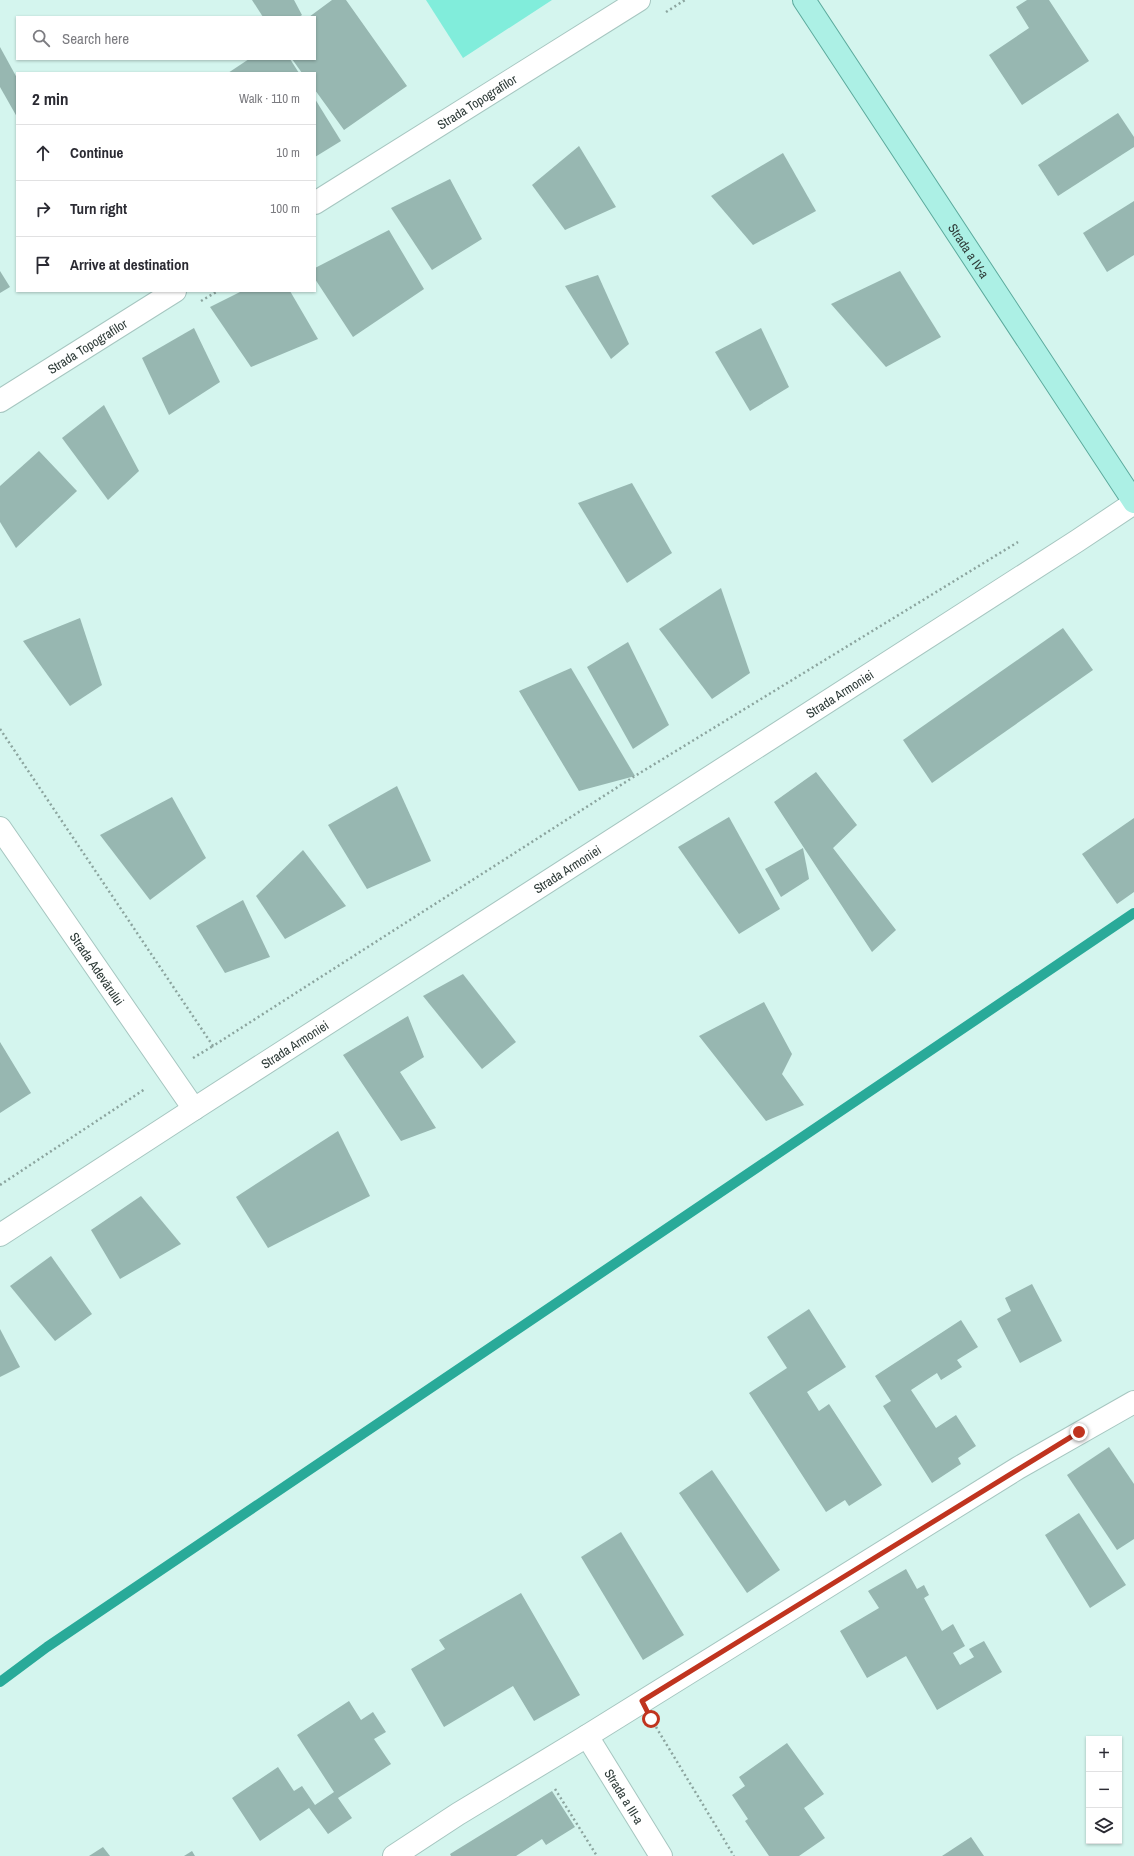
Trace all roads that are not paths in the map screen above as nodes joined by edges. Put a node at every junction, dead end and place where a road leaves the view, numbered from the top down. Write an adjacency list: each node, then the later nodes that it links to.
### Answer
1 (639, 0): 3 (street, Strada Topografilor)
2 (804, 0): 6 (main road, Strada a IV-a)
3 (316, 202)
4 (173, 292): 5 (street, Strada Topografilor)
5 (0, 401)
6 (1134, 502): 8 (street, Strada Armoniei)
7 (0, 828): 8 (street, Strada Adevărului)
8 (194, 1109): 9 (street, Strada Armoniei)
9 (0, 1236)
10 (1134, 1402): 11 (street)
11 (587, 1736): 12 (street); 13 (street, Strada a III-a)
12 (394, 1856)
13 (661, 1856)

